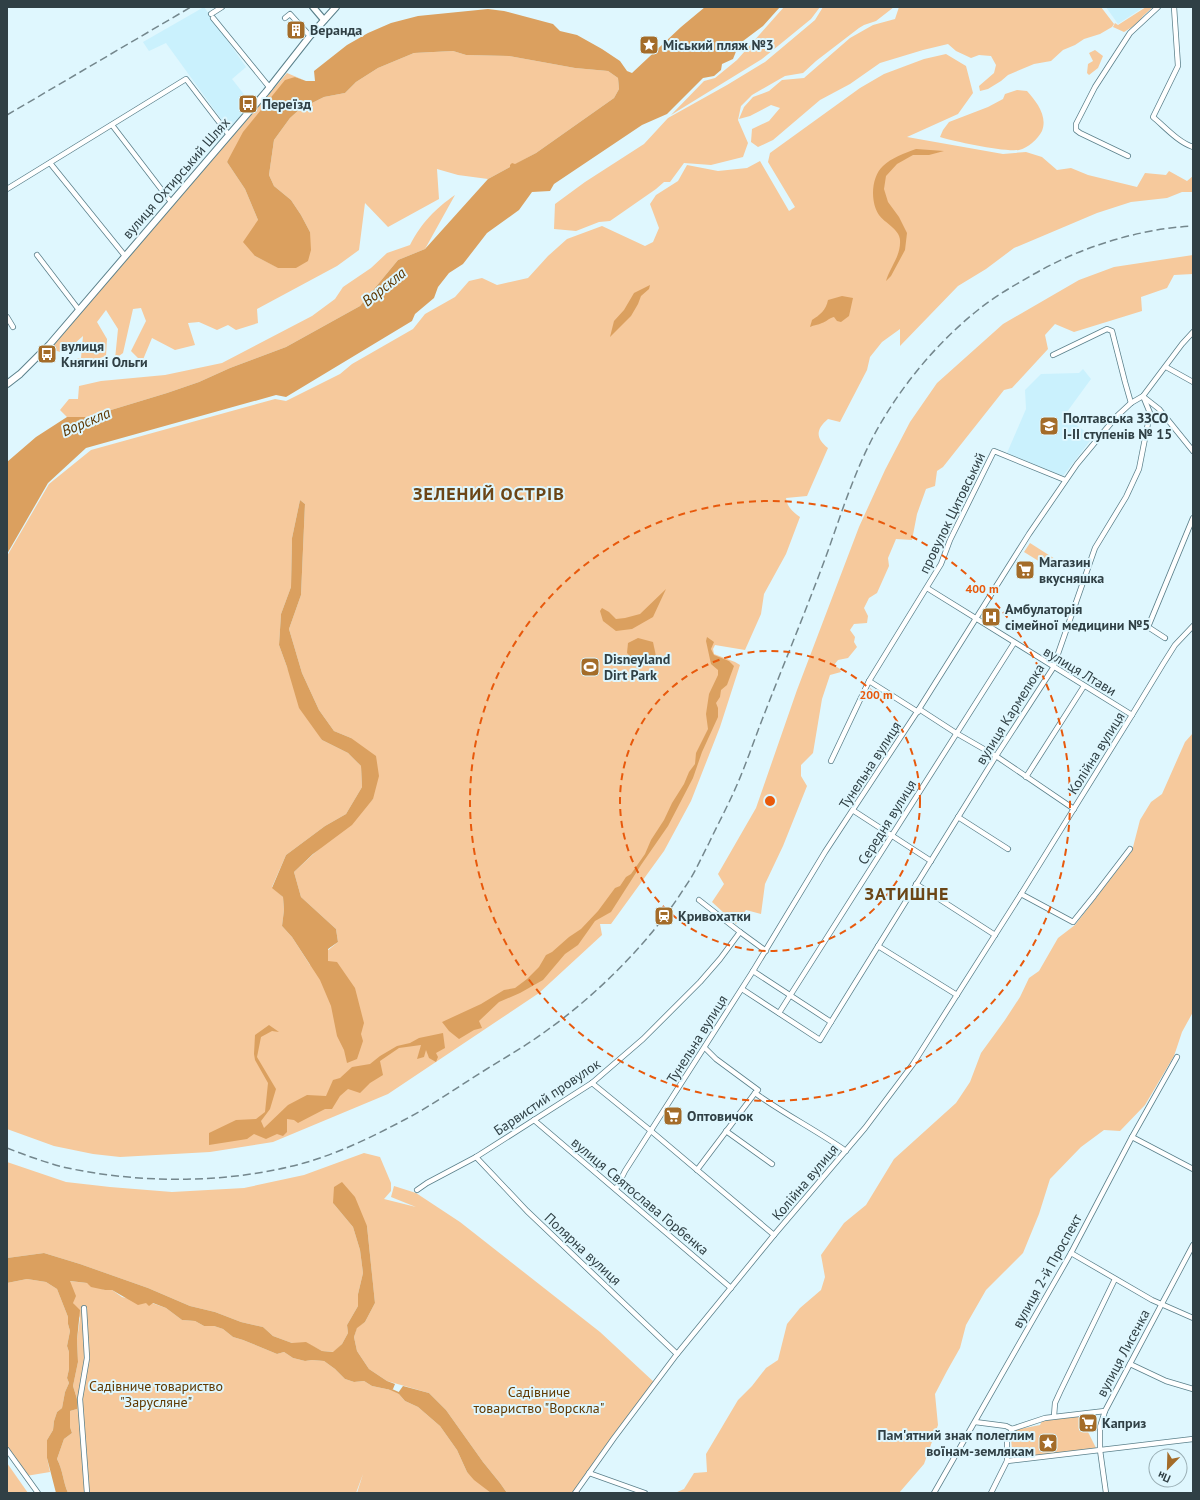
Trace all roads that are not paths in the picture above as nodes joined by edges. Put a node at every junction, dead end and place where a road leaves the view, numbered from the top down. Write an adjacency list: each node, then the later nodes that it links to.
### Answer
1 (222, 7): 9 (street)
2 (312, 7): 7 (street)
3 (336, 7): 7 (main road, вулиця Охтирський Шлях)
4 (1158, 7): 13 (street)
5 (1174, 7): 12 (street)
6 (285, 18): 8 (street)
7 (324, 20): 8 (main road, вулиця Охтирський Шлях)
8 (310, 36): 9 (main road, вулиця Охтирський Шлях)
9 (270, 88): 11 (main road, вулиця Охтирський Шлях)
10 (112, 125): 11 (street); 14 (street); 16 (street)
11 (229, 135): 16 (main road, вулиця Охтирський Шлях)
12 (1193, 147)
13 (1128, 156)
14 (50, 163): 15 (street); 18 (street)
15 (7, 190)
16 (170, 202): 18 (main road, вулиця Охтирський Шлях)
17 (37, 255): 19 (street)
18 (125, 256): 19 (main road, вулиця Охтирський Шлях)
19 (79, 310): 26 (main road, вулиця Охтирський Шлях)
20 (7, 317): 21 (street)
21 (13, 327)
22 (1192, 335): 24 (street, Тунельна вулиця)
23 (1053, 355): 28 (street)
24 (1166, 367): 25 (street); 27 (street, Тунельна вулиця)
25 (1193, 382)
26 (7, 384)
27 (1143, 396): 28 (street, Тунельна вулиця); 29 (street); 37 (street, вулиця Кармелюка)
28 (1131, 403): 30 (street, Тунельна вулиця)
29 (1193, 451)
30 (1065, 480): 32 (street, провулок Цитовський); 33 (street, Тунельна вулиця)
31 (1193, 518): 35 (street)
32 (927, 588): 33 (street, вулиця Лтави); 38 (street)
33 (976, 619): 36 (street, вулиця Лтави); 40 (street, Тунельна вулиця)
34 (1193, 626): 41 (street, Колійна вулиця)
35 (1165, 638)
36 (1014, 643): 37 (street, вулиця Лтави); 42 (street, Середня вулиця)
37 (1053, 668): 39 (street, вулиця Лтави); 43 (street, вулиця Кармелюка)
38 (869, 681): 40 (street); 44 (street)
39 (1084, 686): 41 (street, вулиця Лтави); 45 (street)
40 (919, 710): 42 (street); 47 (street, Тунельна вулиця)
41 (1132, 715): 46 (street, Колійна вулиця)
42 (956, 733): 43 (street); 49 (street, Середня вулиця)
43 (996, 756): 45 (street); 48 (street, вулиця Кармелюка)
44 (831, 761)
45 (1026, 777): 46 (street)
46 (1074, 809): 54 (street, Колійна вулиця)
47 (854, 811): 49 (street); 59 (street, Тунельна вулиця)
48 (958, 817): 51 (street); 52 (street, вулиця Кармелюка)
49 (891, 836): 52 (street); 63 (street, Середня вулиця)
50 (1130, 849): 54 (street)
51 (1008, 850)
52 (931, 861): 53 (street, вулиця Кармелюка)
53 (916, 884): 57 (street); 58 (street, вулиця Кармелюка)
54 (1021, 894): 57 (street, Колійна вулиця)
55 (699, 900): 56 (street)
56 (740, 932): 59 (street); 68 (street, Барвистий провулок)
57 (996, 935): 62 (street, Колійна вулиця)
58 (878, 946): 62 (street); 65 (street, вулиця Кармелюка)
59 (766, 950): 60 (street, Тунельна вулиця)
60 (753, 972): 61 (street, Тунельна вулиця); 63 (street)
61 (742, 990): 64 (street); 66 (street, Тунельна вулиця)
62 (957, 995): 74 (street, Колійна вулиця)
63 (791, 996): 64 (street, Середня вулиця); 65 (street)
64 (779, 1014): 65 (street, вулиця Кармелюка)
65 (831, 1022)
66 (705, 1048): 69 (street); 71 (street, Тунельна вулиця)
67 (1177, 1057): 73 (street, вулиця 2-й Проспект)
68 (592, 1083): 70 (street, Барвистий провулок); 71 (street)
69 (755, 1093): 72 (street); 74 (street)
70 (534, 1120): 75 (street, Барвистий провулок); 79 (street, вулиця Святослава Горбенка)
71 (651, 1131): 78 (street); 79 (street, Тунельна вулиця)
72 (726, 1132): 76 (street); 78 (street)
73 (1132, 1137): 77 (street); 83 (street, вулиця 2-й Проспект)
74 (846, 1150): 81 (street, Колійна вулиця)
75 (476, 1157): 80 (street, Барвистий провулок); 89 (street, Полярна вулиця)
76 (772, 1164)
77 (1193, 1169)
78 (697, 1170): 81 (street)
79 (616, 1189): 85 (street, вулиця Святослава Горбенка)
80 (417, 1190)
81 (774, 1235): 85 (street, Колійна вулиця)
82 (1193, 1245): 86 (street, вулиця Лисенка)
83 (1071, 1253): 84 (street); 94 (street, вулиця 2-й Проспект)
84 (1115, 1279): 86 (street); 93 (street)
85 (731, 1288): 89 (street, Колійна вулиця)
86 (1161, 1304): 88 (street); 90 (street, вулиця Лисенка)
87 (84, 1308): 102 (street)
88 (1193, 1318)
89 (677, 1354): 100 (street, Колійна вулиця)
90 (1130, 1364): 91 (street); 92 (street, вулиця Лисенка)
91 (1193, 1389)
92 (1105, 1411): 93 (street, вулиця Лисенка); 98 (street)
93 (1054, 1416): 95 (street, вулиця Лисенка)
94 (975, 1422): 95 (street); 105 (street, вулиця 2-й Проспект)
95 (1012, 1429): 99 (street)
96 (1193, 1439): 98 (street)
97 (7, 1450): 101 (street)
98 (1100, 1450): 99 (street); 107 (street)
99 (1007, 1461): 106 (street)
100 (589, 1473): 103 (street, Колійна вулиця); 104 (street)
101 (38, 1493)
102 (87, 1493)
103 (575, 1493)
104 (645, 1493)
105 (934, 1493)
106 (991, 1493)
107 (1106, 1493)

